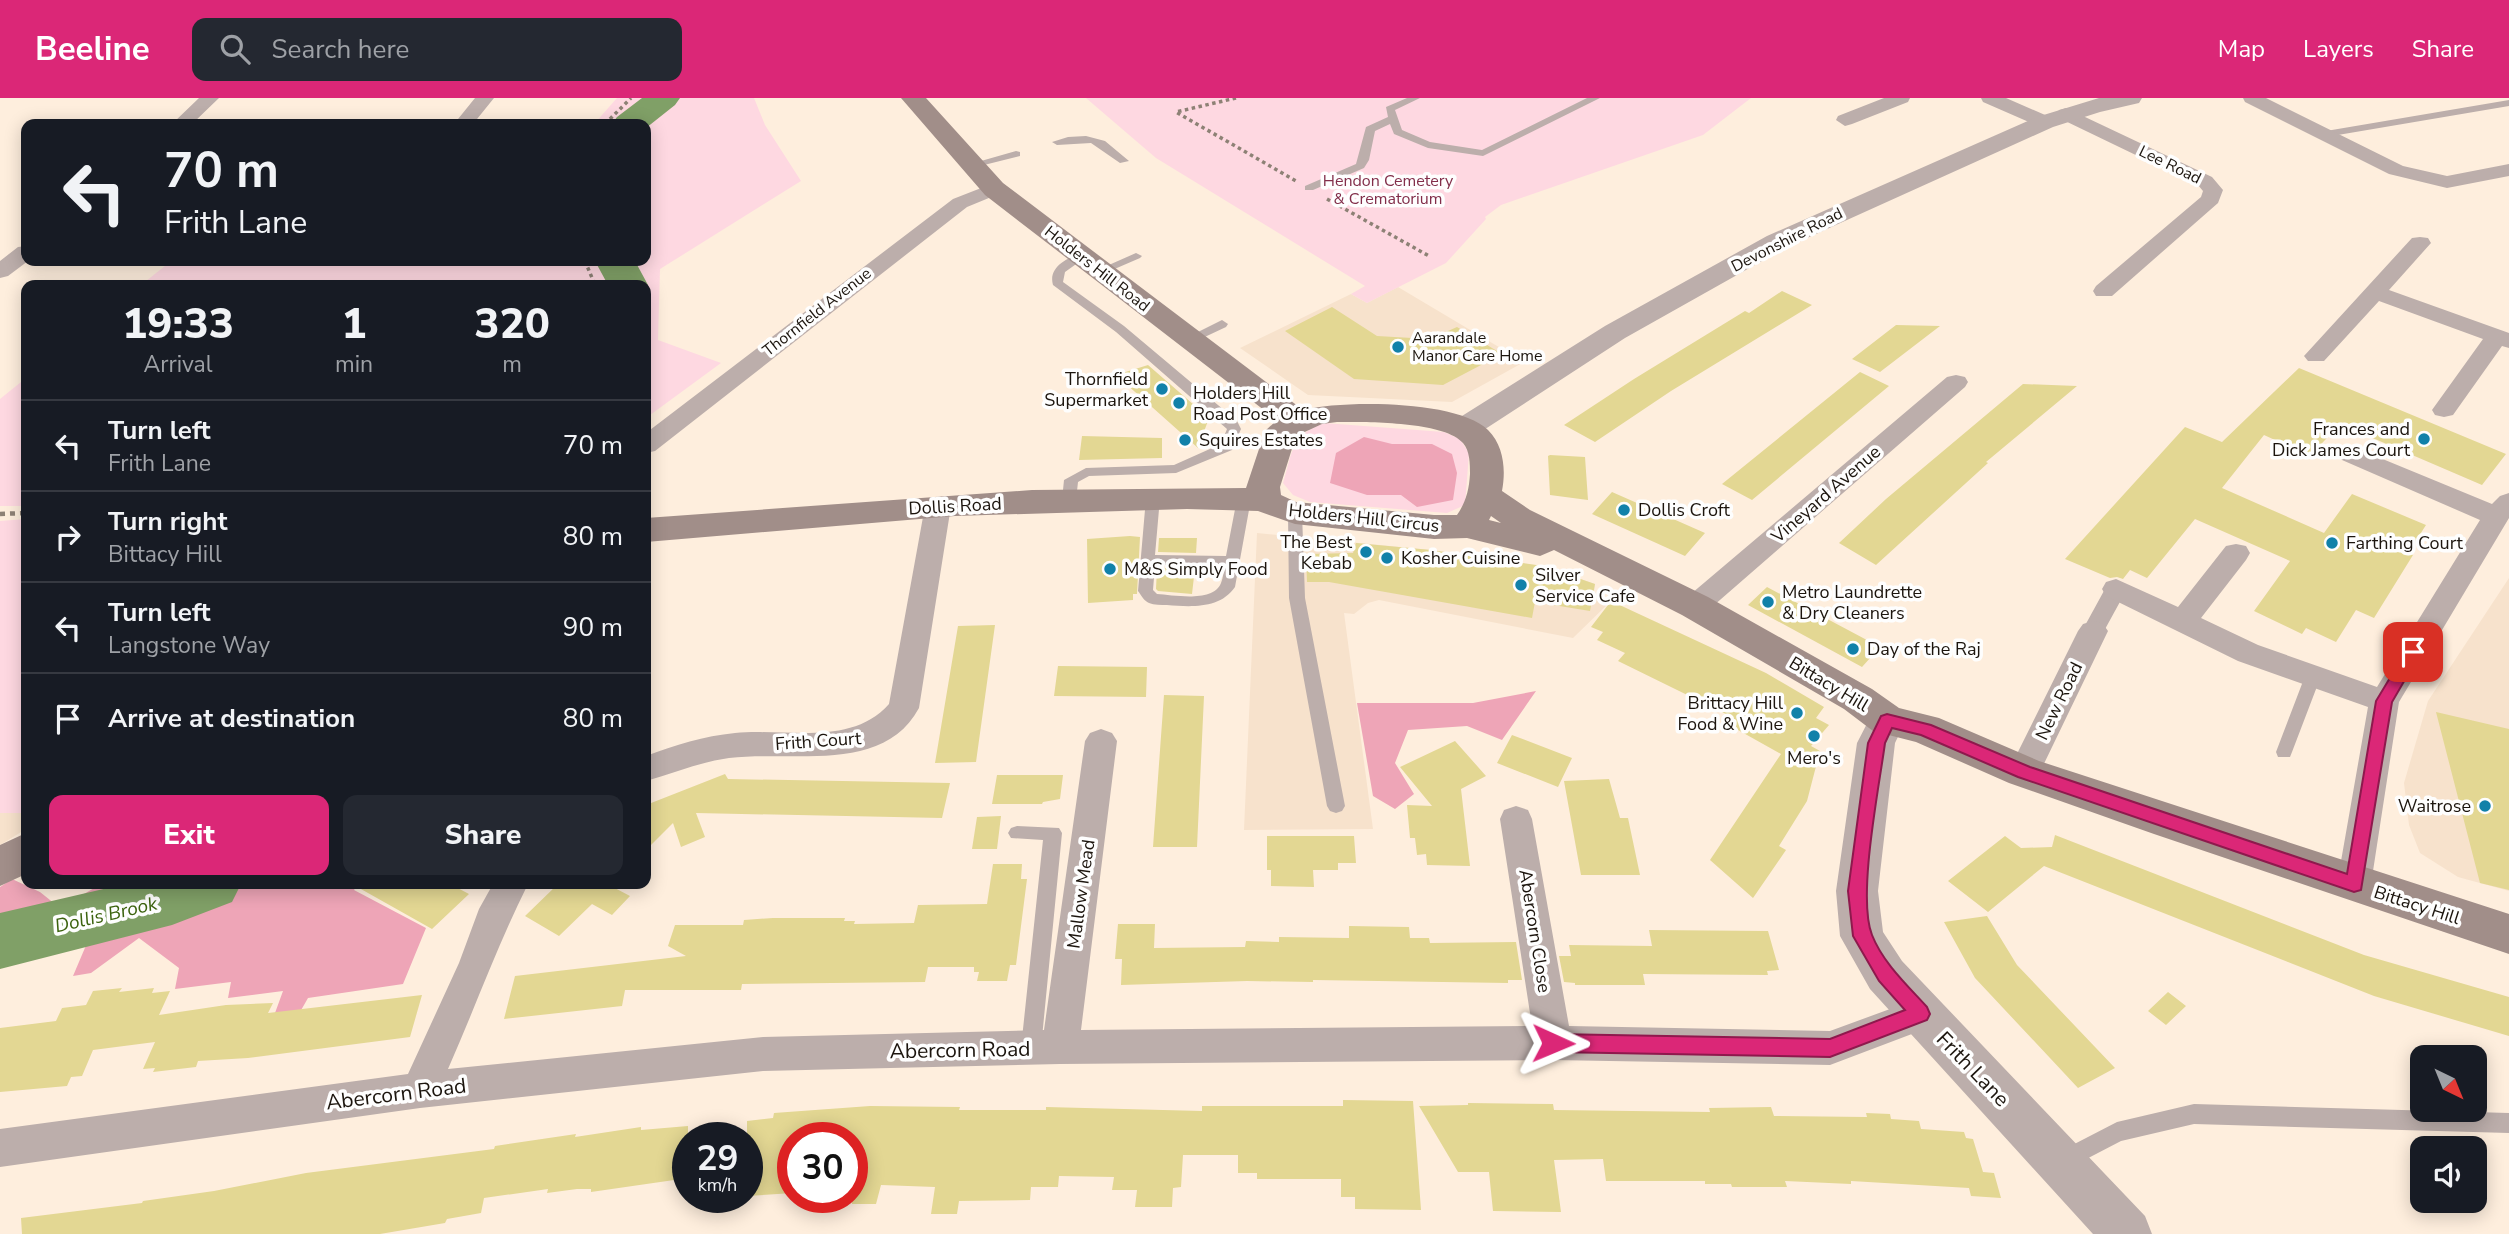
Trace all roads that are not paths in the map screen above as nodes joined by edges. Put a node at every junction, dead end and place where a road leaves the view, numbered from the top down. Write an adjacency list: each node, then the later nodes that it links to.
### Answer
1 (210, 98): 12 (street)
2 (485, 98): 13 (street)
3 (913, 98): 20 (main road, Holders Hill Road)
4 (1415, 98): 14 (lane)
5 (1595, 98): 14 (lane)
6 (1901, 98): 15 (street)
7 (1990, 98): 11 (street)
8 (2132, 98): 11 (street, Devonshire Road)
9 (2252, 98): 16 (street)
10 (2509, 103): 16 (lane)
11 (2055, 118): 29 (street, Lee Road); 38 (street, Devonshire Road)
12 (187, 119)
13 (467, 119)
14 (1392, 119): 22 (lane)
15 (1845, 120)
16 (2326, 134): 21 (street)
17 (1057, 142): 19 (lane)
18 (1016, 154): 20 (lane)
19 (1124, 160)
20 (972, 165): 23 (main road, Holders Hill Road)
21 (2509, 170)
22 (1309, 188)
23 (994, 189): 27 (main road, Holders Hill Road); 39 (street, Thornfield Avenue)
24 (2420, 243): 30 (street)
25 (21, 256): 28 (street)
26 (1136, 256): 27 (lane)
27 (1089, 265): 32 (main road, Holders Hill Road); 43 (lane)
28 (0, 271)
29 (2104, 291)
30 (2375, 292): 33 (street); 34 (street)
31 (1222, 324): 32 (lane)
32 (1189, 339): 37 (main road, Holders Hill Road)
33 (2503, 339): 36 (street)
34 (2316, 356)
35 (1956, 382): 54 (street, Vineyard Avenue)
36 (2444, 410)
37 (1298, 421): 38 (main road); 44 (main road, Holders Hill Circus)
38 (1465, 428): 41 (main road)
39 (651, 441)
40 (2351, 454): 46 (street)
41 (1487, 497): 47 (main road); 50 (main road, Bittacy Hill)
42 (1153, 498): 43 (main road, Dollis Road); 44 (main road, Dollis Road); 51 (lane)
43 (1069, 500): 45 (main road, Dollis Road)
44 (1268, 504): 47 (main road, Holders Hill Circus); 52 (lane); 64 (lane)
45 (937, 506): 48 (main road, Dollis Road); 62 (street, Frith Court)
46 (2502, 509): 58 (street)
47 (1467, 526): 50 (main road, Bittacy Hill)
48 (651, 530)
49 (2236, 553): 55 (street)
50 (1597, 556): 54 (main road, Bittacy Hill)
51 (1147, 560): 52 (lane); 52 (lane)
52 (1233, 561)
53 (2116, 589): 55 (street); 56 (street)
54 (1695, 606): 59 (main road, Bittacy Hill)
55 (2184, 620): 57 (street)
56 (2093, 631): 63 (street, New Road)
57 (2314, 676): 58 (street); 61 (lane)
58 (2384, 701): 69 (street)
59 (1887, 720): 63 (main road, Bittacy Hill); 72 (street, Frith Lane)
60 (1101, 741): 74 (street, Mallow Mead)
61 (2284, 752)
62 (651, 767)
63 (2024, 772): 69 (main road, Bittacy Hill)
64 (1336, 806)
65 (1517, 819): 73 (street, Abercorn Close)
66 (1017, 833): 74 (lane)
67 (21, 854): 68 (main road)
68 (0, 868)
69 (2354, 884): 71 (main road, Bittacy Hill)
70 (507, 889): 75 (street)
71 (2509, 934)
72 (1920, 1014): 73 (street, Abercorn Road); 78 (street, Frith Lane)
73 (1553, 1043): 74 (street, Abercorn Road)
74 (1046, 1048): 75 (street, Abercorn Road)
75 (420, 1090): 77 (street, Abercorn Road)
76 (2509, 1122): 78 (lane)
77 (0, 1148)
78 (2062, 1161): 79 (street, Frith Lane)
79 (2127, 1234)

